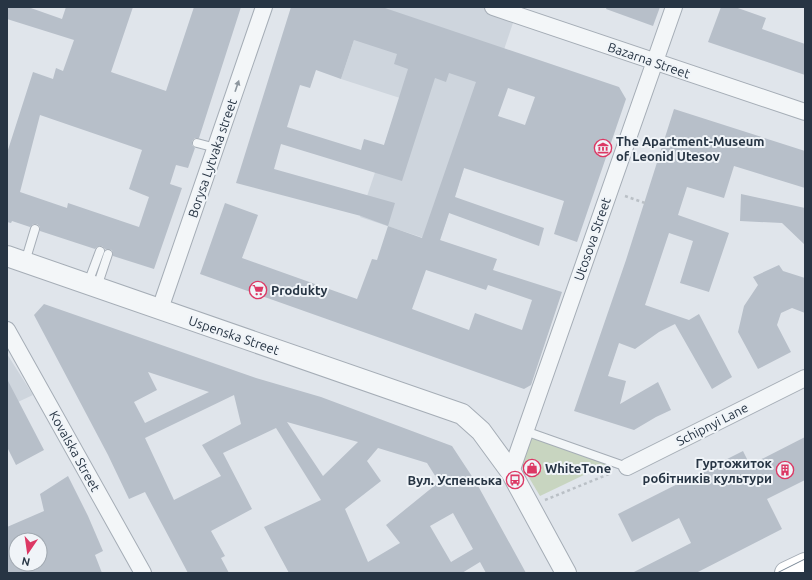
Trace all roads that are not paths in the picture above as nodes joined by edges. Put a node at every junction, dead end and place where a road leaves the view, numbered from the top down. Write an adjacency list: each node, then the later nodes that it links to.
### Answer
1 (264, 7): 7 (street, Borysa Lytvaka street, one-way to 1)
2 (493, 7): 4 (street, Bazarna Street)
3 (674, 7): 4 (street, Utosova Street)
4 (654, 62): 5 (street, Bazarna Street); 15 (street, Utosova Street)
5 (805, 112)
6 (197, 143): 7 (lane)
7 (216, 148): 12 (street, Borysa Lytvaka street)
8 (35, 229): 10 (lane)
9 (104, 252): 11 (lane)
10 (16, 259): 11 (street, Uspenska Street)
11 (92, 286): 12 (street, Uspenska Street)
12 (160, 309): 17 (street, Uspenska Street)
13 (7, 330): 19 (street, Kovalska Street)
14 (805, 378): 16 (street, Schipnyi Lane)
15 (525, 431): 16 (lane); 17 (street, Utosova Street)
16 (627, 467)
17 (511, 472): 20 (street)
18 (805, 564): 21 (main road)
19 (143, 573)
20 (566, 573)
21 (786, 573)

